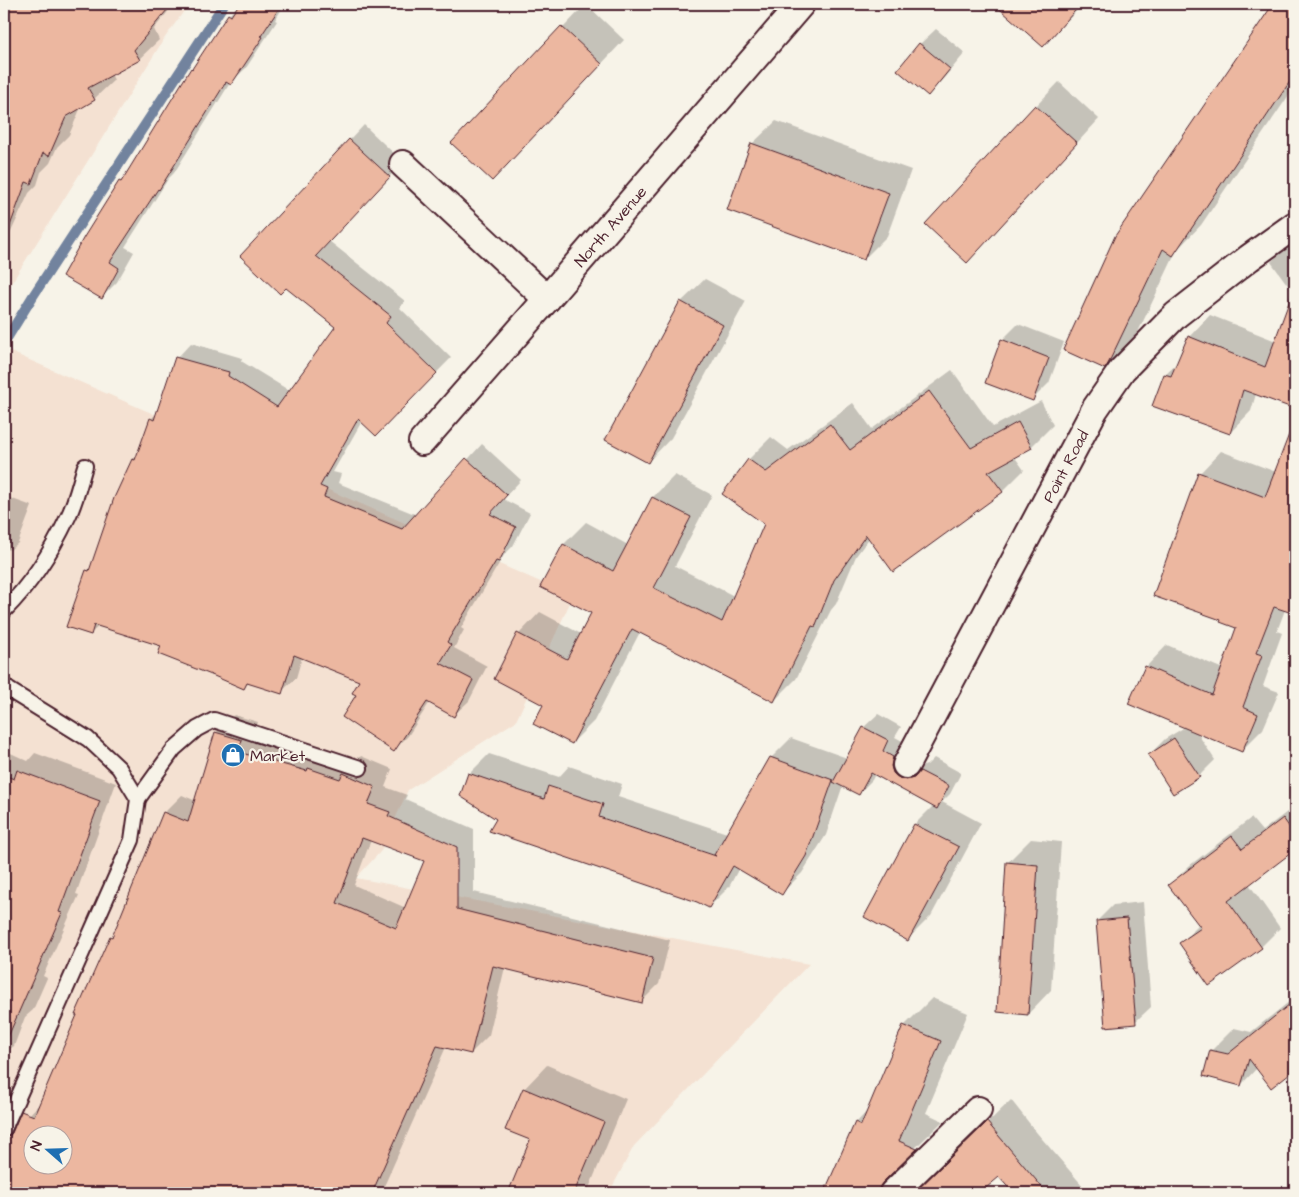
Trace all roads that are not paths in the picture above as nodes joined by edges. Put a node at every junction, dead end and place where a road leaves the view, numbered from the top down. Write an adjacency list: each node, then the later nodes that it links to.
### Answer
1 (801, 4): 4 (street, North Avenue)
2 (403, 164): 4 (street)
3 (1295, 225): 9 (street, Point Road)
4 (547, 299): 5 (street, North Avenue)
5 (422, 442)
6 (85, 466): 7 (lane)
7 (4, 611)
8 (4, 685): 11 (lane)
9 (906, 765)
10 (360, 768): 11 (lane)
11 (138, 799): 13 (lane)
12 (978, 1110): 14 (street)
13 (4, 1129)
14 (893, 1193)

